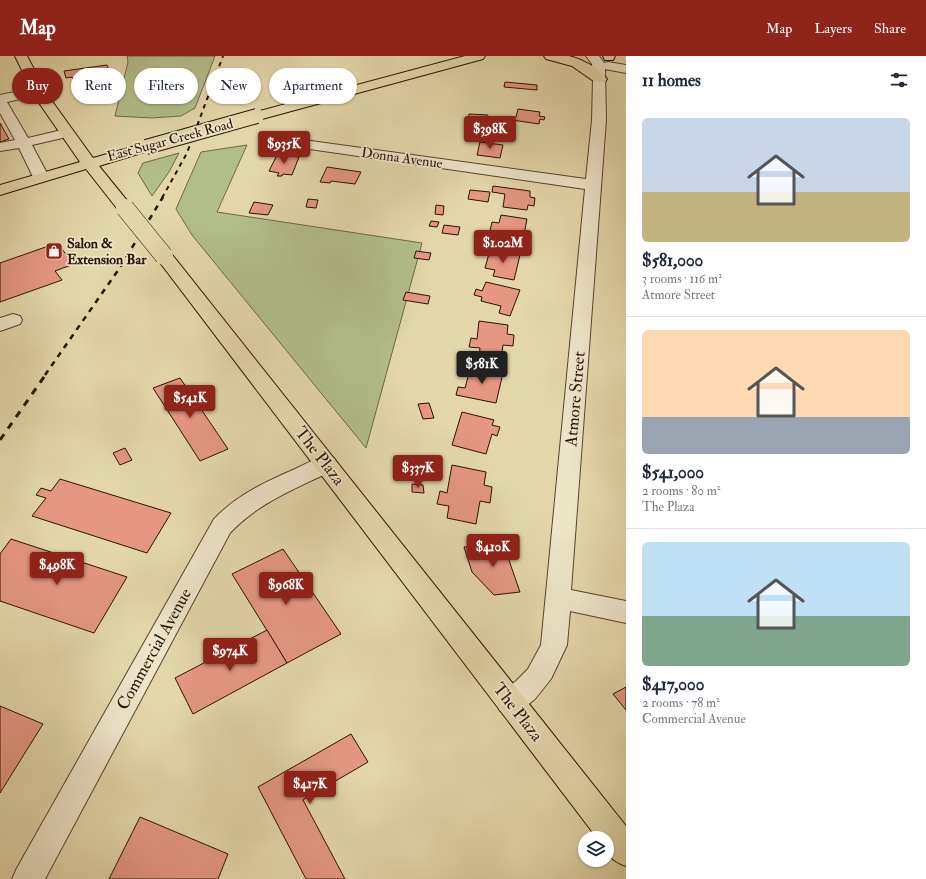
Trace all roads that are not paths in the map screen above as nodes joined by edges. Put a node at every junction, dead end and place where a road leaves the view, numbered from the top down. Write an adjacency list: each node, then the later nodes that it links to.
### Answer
1 (21, 56): 6 (main road, The Plaza)
2 (479, 56): 15 (main road, East Sugar Creek Road, bridge)
3 (550, 56): 5 (main road)
4 (592, 56): 5 (street, Atmore Street)
5 (607, 63): 7 (street); 17 (street, Atmore Street)
6 (27, 68)
7 (626, 69)
8 (12, 97): 9 (street)
9 (0, 100): 13 (street)
10 (47, 104): 11 (main road, The Plaza)
11 (66, 133): 13 (street); 15 (main road, The Plaza)
12 (282, 141): 17 (street, Donna Avenue)
13 (24, 143): 14 (street); 16 (street)
14 (0, 147)
15 (90, 162): 16 (main road, East Sugar Creek Road); 19 (main road, The Plaza, bridge)
16 (41, 177): 18 (main road, East Sugar Creek Road)
17 (593, 185): 20 (street, Atmore Street)
18 (0, 190)
19 (326, 464): 22 (main road, The Plaza); 24 (street, Commercial Avenue)
20 (558, 598): 21 (street); 22 (street, Atmore Street)
21 (626, 612)
22 (510, 702): 23 (main road, The Plaza)
23 (626, 851)
24 (28, 879)

